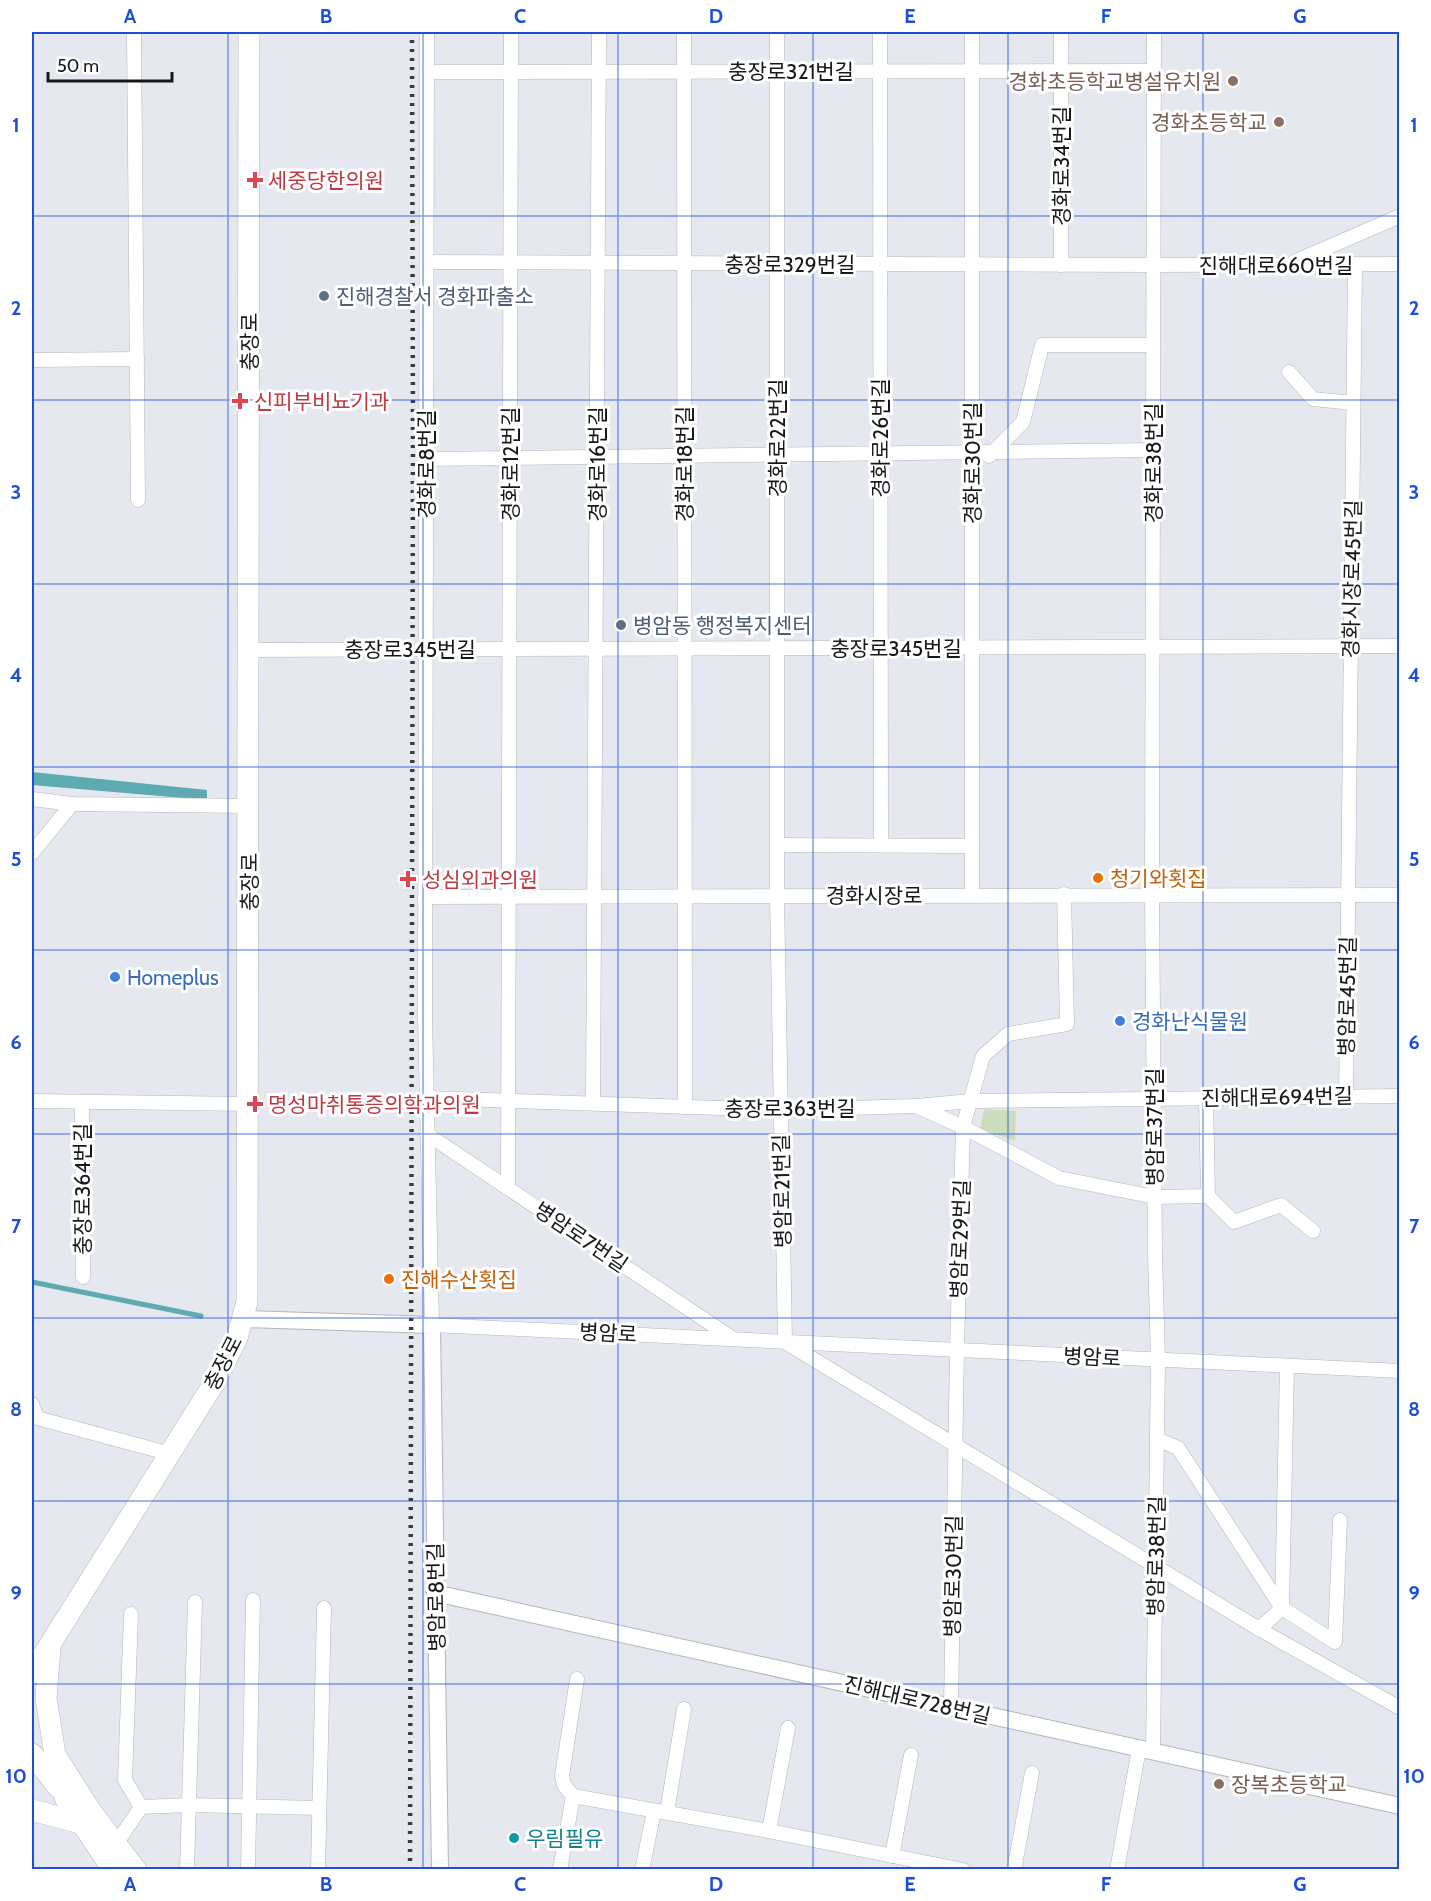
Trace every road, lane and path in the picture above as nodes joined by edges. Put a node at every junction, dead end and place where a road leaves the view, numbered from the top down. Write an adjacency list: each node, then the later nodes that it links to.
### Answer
1 (134, 32): 35 (street)
2 (249, 32): 60 (main road, 충장로)
3 (428, 32): 17 (street, 경화로8번길)
4 (511, 32): 18 (street, 경화로12번길)
5 (599, 32): 19 (street, 경화로16번길)
6 (684, 32): 20 (street, 경화로18번길)
7 (777, 32): 12 (street, 경화로22번길)
8 (880, 32): 13 (street, 경화로26번길)
9 (972, 32): 14 (street, 경화로30번길)
10 (1061, 32): 15 (street, 경화로34번길)
11 (1154, 32): 16 (street, 경화로38번길)
12 (777, 71): 13 (street, 충장로321번길); 20 (street, 충장로321번길); 26 (street, 경화로22번길)
13 (880, 71): 14 (street, 충장로321번길); 27 (street, 경화로26번길)
14 (972, 71): 15 (street, 충장로321번길); 30 (street, 경화로30번길)
15 (1061, 71): 16 (street, 충장로321번길); 31 (street, 경화로34번길)
16 (1154, 71): 33 (street, 경화로38번길)
17 (427, 72): 18 (street, 충장로321번길); 22 (street, 경화로8번길)
18 (511, 72): 19 (street, 충장로321번길); 23 (street, 경화로12번길)
19 (599, 72): 20 (street, 충장로321번길); 24 (street, 경화로16번길)
20 (684, 72): 25 (street, 경화로18번길)
21 (1400, 216): 32 (street)
22 (427, 262): 23 (street, 충장로329번길); 47 (street, 경화로8번길)
23 (510, 262): 24 (street, 충장로329번길); 46 (street, 경화로12번길)
24 (598, 263): 25 (street, 충장로329번길); 45 (street, 경화로16번길)
25 (684, 263): 26 (street, 충장로329번길); 44 (street, 경화로18번길)
26 (777, 264): 27 (street, 충장로329번길); 43 (street, 경화로22번길)
27 (880, 264): 30 (street, 충장로329번길); 42 (street, 경화로26번길)
28 (1355, 264): 29 (street, 진해대로660번길); 32 (street, 진해대로660번길); 38 (street, 경화시장로45번길)
29 (1400, 264)
30 (972, 265): 31 (street, 충장로329번길); 40 (street, 경화로30번길)
31 (1061, 265): 33 (street, 충장로329번길)
32 (1288, 265): 33 (street, 진해대로660번길)
33 (1153, 266): 34 (street, 경화로38번길)
34 (1153, 345): 39 (street, 경화로38번길); 41 (street)
35 (137, 359): 36 (street); 49 (street)
36 (32, 360)
37 (1289, 372): 38 (street)
38 (1353, 403): 50 (street, 경화시장로45번길)
39 (1153, 450): 41 (street); 52 (street, 경화로38번길)
40 (972, 452): 41 (street); 42 (street); 48 (street, 경화로30번길)
41 (993, 452): 48 (street)
42 (880, 454): 43 (street); 56 (street, 경화로26번길)
43 (777, 455): 44 (street); 55 (street, 경화로22번길)
44 (684, 456): 45 (street); 54 (street, 경화로18번길)
45 (597, 457): 46 (street); 53 (street, 경화로16번길)
46 (510, 458): 47 (street); 59 (street, 경화로12번길)
47 (426, 459): 58 (street, 경화로8번길)
48 (972, 473): 57 (street, 경화로30번길)
49 (138, 500)
50 (1351, 646): 51 (street, 충장로345번길); 52 (street, 충장로345번길); 70 (street, 경화시장로45번길)
51 (1400, 646)
52 (1152, 647): 57 (street, 충장로345번길); 69 (street, 경화로38번길)
53 (596, 648): 54 (street, 충장로345번길); 59 (street, 충장로345번길); 73 (street, 경화로16번길)
54 (685, 648): 55 (street, 충장로345번길); 74 (street, 경화로18번길)
55 (778, 648): 56 (street, 충장로345번길); 64 (street, 경화로22번길)
56 (880, 648): 57 (street, 충장로345번길); 65 (street, 경화로26번길)
57 (972, 648): 66 (street, 경화로30번길)
58 (426, 649): 59 (street, 충장로345번길); 60 (street, 충장로345번길); 76 (street, 경화로8번길)
59 (510, 649): 77 (street, 경화로12번길)
60 (249, 650): 63 (main road, 충장로)
61 (32, 799): 62 (street)
62 (72, 804): 63 (street); 67 (street)
63 (249, 806): 88 (main road, 충장로)
64 (777, 845): 65 (street); 75 (street, 경화로22번길)
65 (880, 845): 66 (street)
66 (972, 846): 71 (street, 경화로30번길)
67 (32, 853)
68 (1064, 894): 69 (street, 경화시장로); 71 (street, 경화시장로); 85 (street)
69 (1152, 894): 70 (street, 경화시장로); 81 (street, 병암로37번길)
70 (1348, 894): 72 (street, 경화시장로); 79 (street, 병암로45번길)
71 (972, 895): 75 (street, 경화시장로)
72 (1400, 895)
73 (595, 896): 74 (street, 경화시장로); 77 (street, 경화시장로); 87 (street)
74 (685, 896): 75 (street, 경화시장로); 90 (street)
75 (777, 896): 91 (street, 병암로21번길)
76 (425, 897): 77 (street, 경화시장로); 80 (street)
77 (510, 897): 84 (street)
78 (1400, 1096): 79 (street, 진해대로694번길)
79 (1346, 1097): 82 (street, 진해대로694번길)
80 (427, 1098): 84 (street, 충장로363번길); 93 (street)
81 (1154, 1098): 82 (street, 진해대로694번길); 85 (street, 충장로363번길); 96 (street, 병암로37번길)
82 (1206, 1098): 95 (street)
83 (32, 1101): 86 (street, 충장로364번길)
84 (508, 1101): 87 (street, 충장로363번길); 94 (street)
85 (971, 1101): 89 (street, 충장로363번길); 92 (street)
86 (82, 1102): 88 (street, 충장로364번길); 98 (street, 충장로364번길)
87 (593, 1103): 90 (street, 충장로363번길)
88 (248, 1104): 99 (main road, 충장로)
89 (916, 1106): 91 (street, 충장로363번길); 92 (street)
90 (685, 1107): 91 (street, 충장로363번길)
91 (781, 1110): 102 (street, 병암로21번길)
92 (963, 1127): 96 (street); 103 (street, 병암로29번길)
93 (428, 1134): 94 (street, 병암로7번길); 100 (street)
94 (508, 1188): 101 (street, 병암로7번길)
95 (1208, 1196): 96 (street); 97 (street)
96 (1155, 1197): 104 (street, 병암로37번길)
97 (1313, 1232)
98 (83, 1277)
99 (243, 1319): 100 (street); 110 (main road, 충장로)
100 (432, 1325): 101 (street, 병암로); 113 (street, 병암로8번길)
101 (734, 1339): 102 (street, 병암로)
102 (784, 1342): 103 (street, 병암로); 109 (street, 병암로)
103 (957, 1350): 104 (street, 병암로); 109 (street, 병암로30번길)
104 (1158, 1360): 105 (street, 병암로); 108 (street, 병암로38번길)
105 (1287, 1366): 106 (street, 병암로); 117 (street)
106 (1400, 1371)
107 (32, 1404): 110 (street)
108 (1157, 1439): 112 (street, 병암로38번길); 117 (street)
109 (955, 1445): 112 (street); 123 (street, 병암로30번길)
110 (171, 1454): 120 (main road, 충장로)
111 (1340, 1520): 117 (street)
112 (1156, 1566): 119 (street); 127 (street, 병암로38번길)
113 (435, 1593): 123 (street, 진해대로728번길); 148 (street, 병암로8번길)
114 (253, 1600): 133 (street)
115 (195, 1602): 132 (street)
116 (324, 1608): 136 (street)
117 (1282, 1608): 119 (street)
118 (131, 1614): 135 (street)
119 (1259, 1629): 125 (street)
120 (41, 1645): 121 (main road, 충장로); 139 (main road)
121 (32, 1673)
122 (577, 1679): 131 (street)
123 (951, 1707): 127 (street, 진해대로728번길)
124 (684, 1708): 138 (street)
125 (1400, 1708)
126 (788, 1728): 140 (street)
127 (1146, 1750): 134 (street, 진해대로728번길); 153 (street, 병암로38번길)
128 (32, 1754): 139 (main road)
129 (911, 1755): 142 (street)
130 (1032, 1773): 152 (street)
131 (573, 1796): 138 (street); 149 (street)
132 (189, 1805): 133 (street); 135 (street); 145 (street)
133 (249, 1806): 136 (street); 146 (street)
134 (1400, 1806)
135 (141, 1807): 141 (street)
136 (319, 1808): 147 (street)
137 (32, 1810): 139 (main road)
138 (660, 1812): 140 (street); 150 (street)
139 (86, 1818): 141 (main road); 143 (main road)
140 (769, 1831): 142 (street)
141 (116, 1844): 144 (main road)
142 (892, 1856): 151 (street)
143 (114, 1869)
144 (136, 1869)
145 (187, 1869)
146 (248, 1869)
147 (318, 1869)
148 (440, 1869)
149 (560, 1869)
150 (642, 1869)
151 (963, 1869)
152 (1014, 1869)
153 (1117, 1869)

